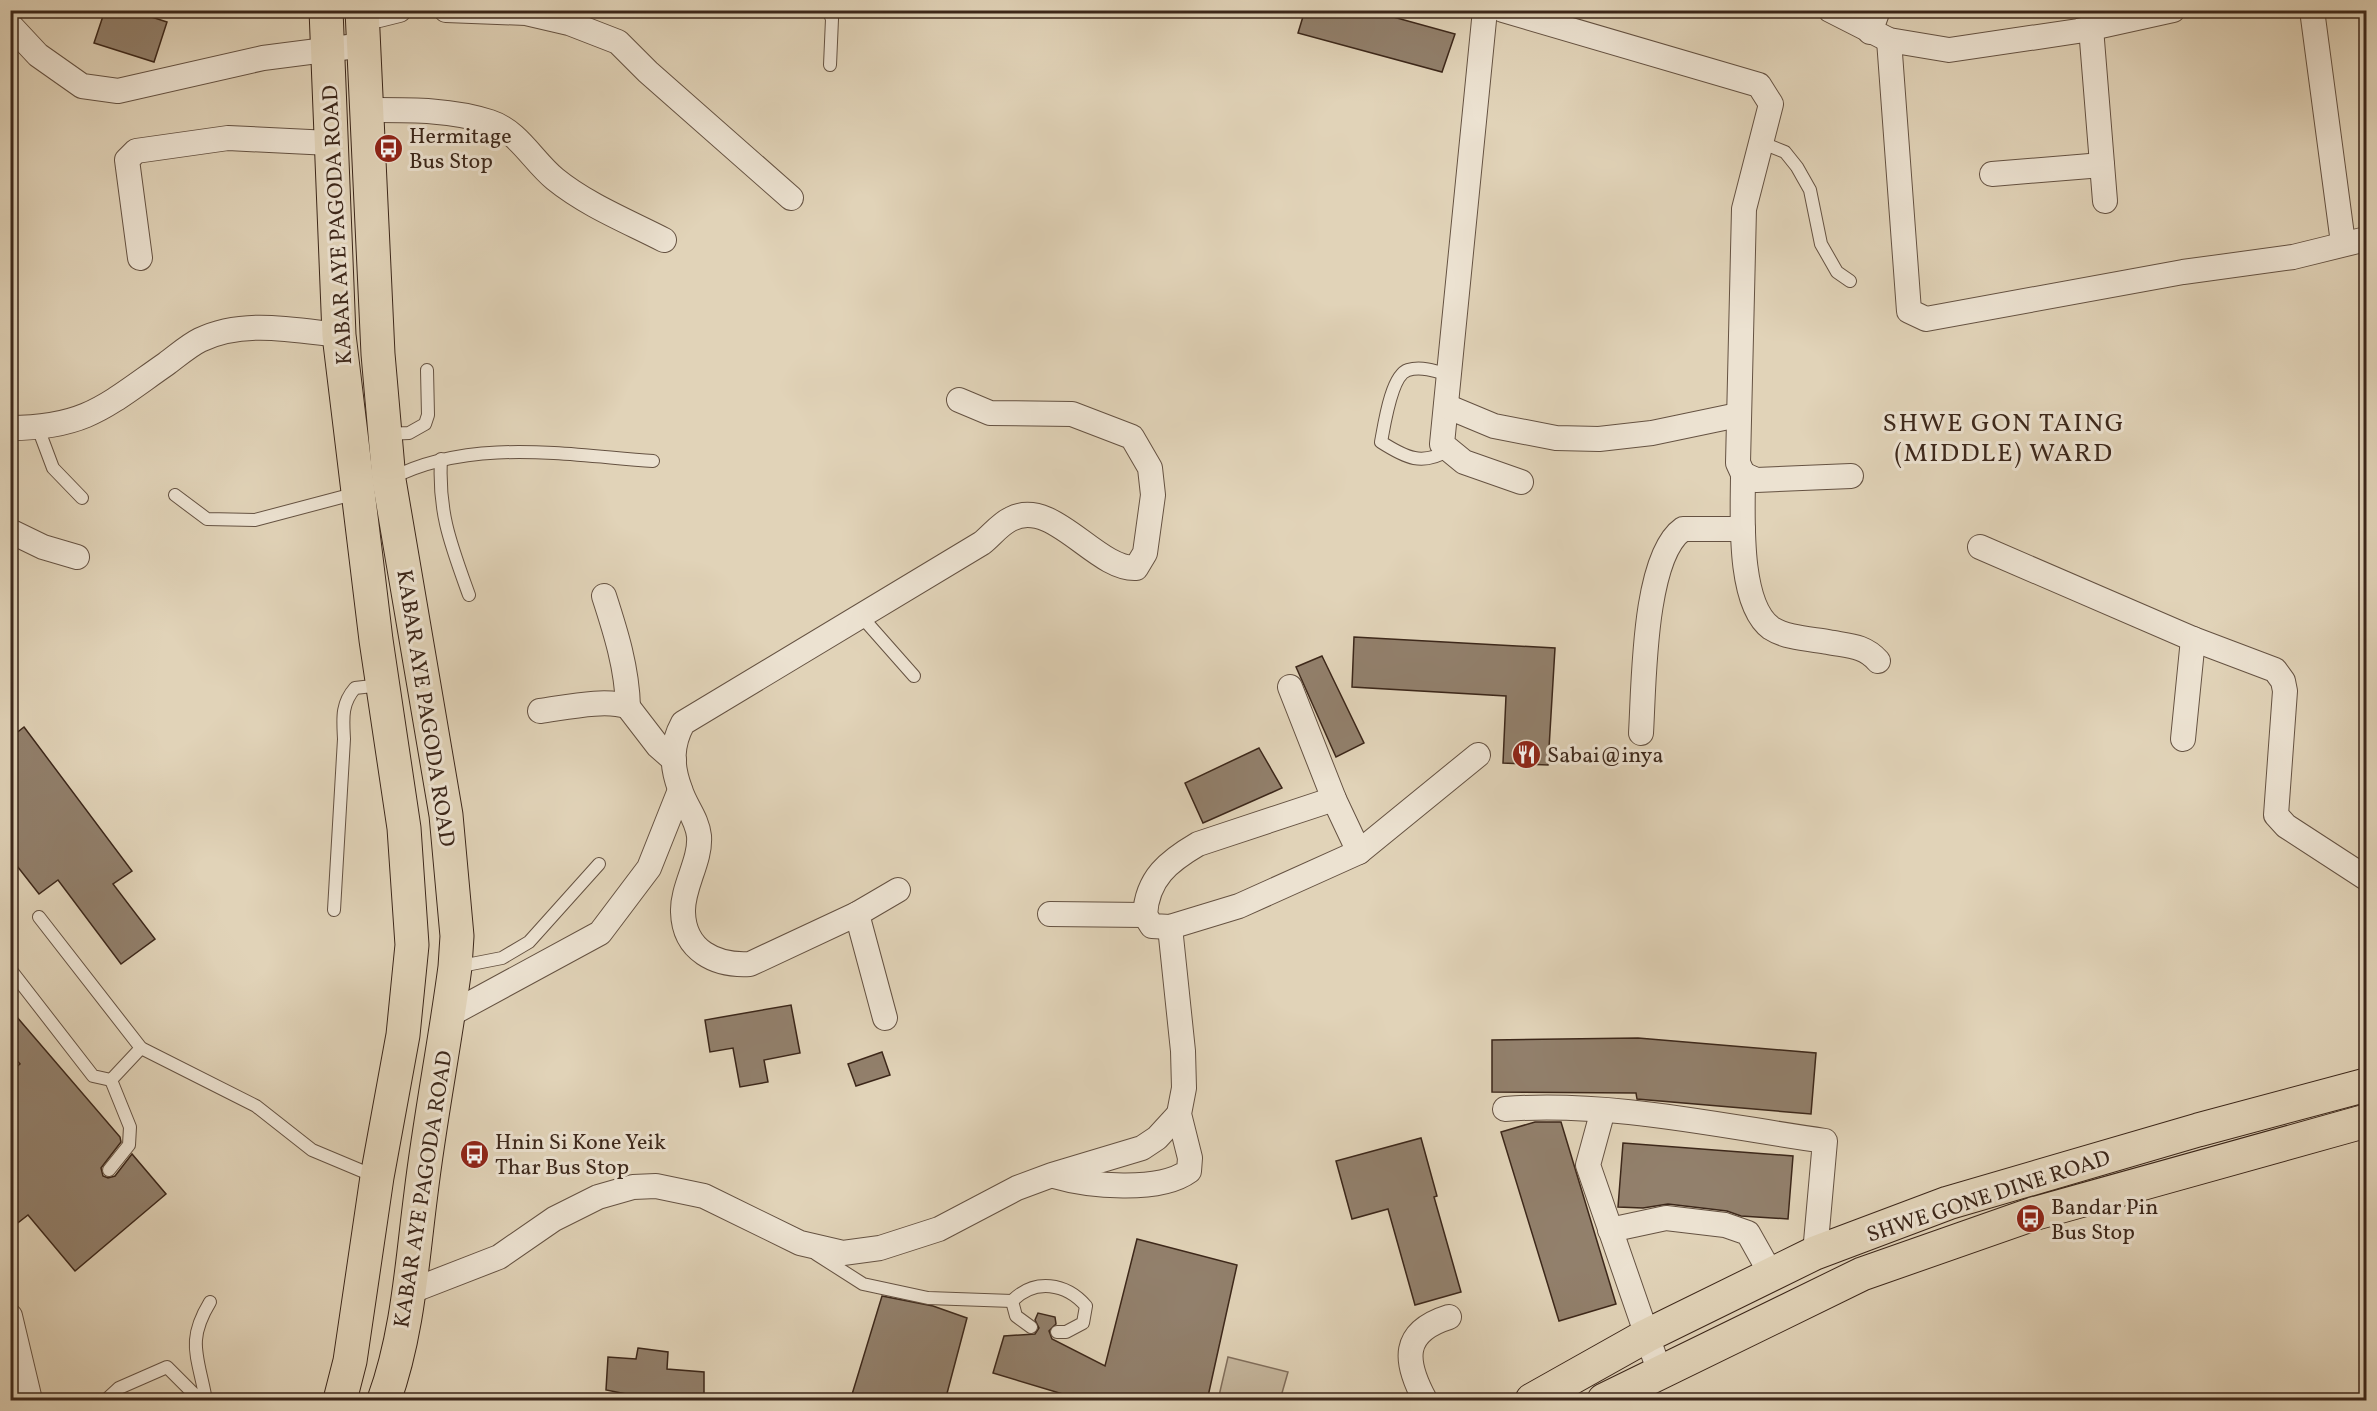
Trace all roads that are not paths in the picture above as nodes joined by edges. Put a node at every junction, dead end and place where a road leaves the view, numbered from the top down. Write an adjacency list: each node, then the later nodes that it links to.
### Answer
1 (326, 10): 14 (main road, KABAR AYE PAGODA ROAD)
2 (446, 10): 21 (street)
3 (828, 10): 15 (lane)
4 (1485, 10): 30 (street)
5 (1503, 10): 17 (street)
6 (1830, 10): 11 (street)
7 (2173, 10): 12 (street)
8 (2312, 10): 25 (street)
9 (380, 12): 13 (main road, KABAR AYE PAGODA ROAD)
10 (10, 25): 14 (street)
11 (1879, 27): 12 (street); 25 (street)
12 (2091, 28): 19 (street)
13 (364, 45): 14 (street); 16 (main road, KABAR AYE PAGODA ROAD)
14 (327, 49): 18 (main road, KABAR AYE PAGODA ROAD)
15 (830, 65)
16 (366, 110): 24 (street); 36 (main road, KABAR AYE PAGODA ROAD)
17 (1760, 142): 27 (lane); 33 (street)
18 (330, 143): 26 (street); 28 (main road, KABAR AYE PAGODA ROAD)
19 (2102, 165): 20 (street); 22 (street)
20 (1992, 174)
21 (791, 198)
22 (2105, 201)
23 (2367, 239): 25 (street)
24 (664, 240)
25 (2343, 243)
26 (140, 258)
27 (1850, 281)
28 (339, 335): 35 (street); 44 (main road, KABAR AYE PAGODA ROAD)
29 (428, 370): 36 (lane)
30 (1449, 375): 32 (street); 37 (lane)
31 (959, 400): 53 (street)
32 (1446, 406): 33 (street); 37 (street)
33 (1738, 415): 40 (street)
34 (10, 428): 35 (street)
35 (38, 428): 46 (lane)
36 (385, 434): 42 (main road, KABAR AYE PAGODA ROAD)
37 (1449, 450): 43 (street)
38 (441, 459): 39 (lane); 42 (lane); 51 (lane)
39 (653, 461)
40 (1743, 474): 41 (street); 47 (street)
41 (1851, 476)
42 (389, 480): 54 (main road, KABAR AYE PAGODA ROAD)
43 (1521, 482)
44 (358, 493): 45 (lane); 56 (main road, KABAR AYE PAGODA ROAD)
45 (175, 495)
46 (82, 498)
47 (1743, 529): 57 (street); 63 (street)
48 (10, 531): 50 (street)
49 (1980, 547): 55 (street)
50 (77, 557)
51 (469, 595)
52 (604, 596): 61 (street)
53 (861, 616): 58 (lane); 66 (street)
54 (416, 636): 56 (main road); 70 (main road, KABAR AYE PAGODA ROAD)
55 (2193, 639): 64 (street); 73 (street)
56 (376, 640): 59 (main road, KABAR AYE PAGODA ROAD)
57 (1878, 661)
58 (914, 676)
59 (382, 684): 69 (main road, KABAR AYE PAGODA ROAD); 75 (lane)
60 (1290, 687): 68 (street)
61 (628, 707): 62 (street); 66 (street)
62 (540, 711)
63 (1641, 733)
64 (2183, 739)
65 (1478, 755): 71 (street)
66 (674, 760): 67 (street)
67 (680, 790): 76 (street); 83 (street)
68 (1334, 800): 71 (street); 78 (street)
69 (404, 828): 70 (main road); 94 (main road, KABAR AYE PAGODA ROAD)
70 (451, 851): 81 (main road, KABAR AYE PAGODA ROAD)
71 (1359, 852): 80 (street)
72 (599, 864): 81 (lane)
73 (2367, 878)
74 (898, 890): 76 (street)
75 (334, 910)
76 (857, 914): 84 (street)
77 (1050, 915): 78 (street)
78 (1145, 915): 80 (street)
79 (39, 917): 85 (lane)
80 (1170, 927): 90 (street)
81 (455, 967): 83 (main road, KABAR AYE PAGODA ROAD)
82 (10, 969): 86 (lane)
83 (448, 1015): 97 (main road, KABAR AYE PAGODA ROAD)
84 (885, 1018)
85 (141, 1048): 86 (lane); 94 (lane)
86 (111, 1080): 92 (lane)
87 (2367, 1085): 99 (main road, SHWE GONE DINE ROAD)
88 (1505, 1109): 89 (street)
89 (1603, 1110): 96 (street); 99 (street)
90 (1179, 1114): 93 (street); 93 (street)
91 (2367, 1121): 109 (main road, SHWE GONE DINE ROAD)
92 (109, 1170)
93 (1052, 1175): 98 (street)
94 (377, 1178): 95 (main road, KABAR AYE PAGODA ROAD)
95 (373, 1212): 97 (main road); 112 (main road, KABAR AYE PAGODA ROAD)
96 (1610, 1230): 100 (street); 108 (street)
97 (415, 1242): 101 (main road, KABAR AYE PAGODA ROAD)
98 (800, 1243): 101 (street); 102 (lane)
99 (1815, 1259): 100 (main road, SHWE GONE DINE ROAD)
100 (1771, 1274): 108 (main road, SHWE GONE DINE ROAD)
101 (409, 1292): 113 (main road, KABAR AYE PAGODA ROAD)
102 (1012, 1301): 106 (lane); 107 (lane)
103 (210, 1302): 111 (lane)
104 (10, 1316): 110 (street)
105 (1449, 1317): 114 (street)
106 (1031, 1327)
107 (1057, 1332)
108 (1646, 1336): 109 (street); 115 (main road, SHWE GONE DINE ROAD)
109 (1660, 1373): 116 (main road, SHWE GONE DINE ROAD)
110 (30, 1401)
111 (106, 1401)
112 (340, 1401)
113 (384, 1401)
114 (1425, 1401)
115 (1532, 1401)
116 (1604, 1401)

